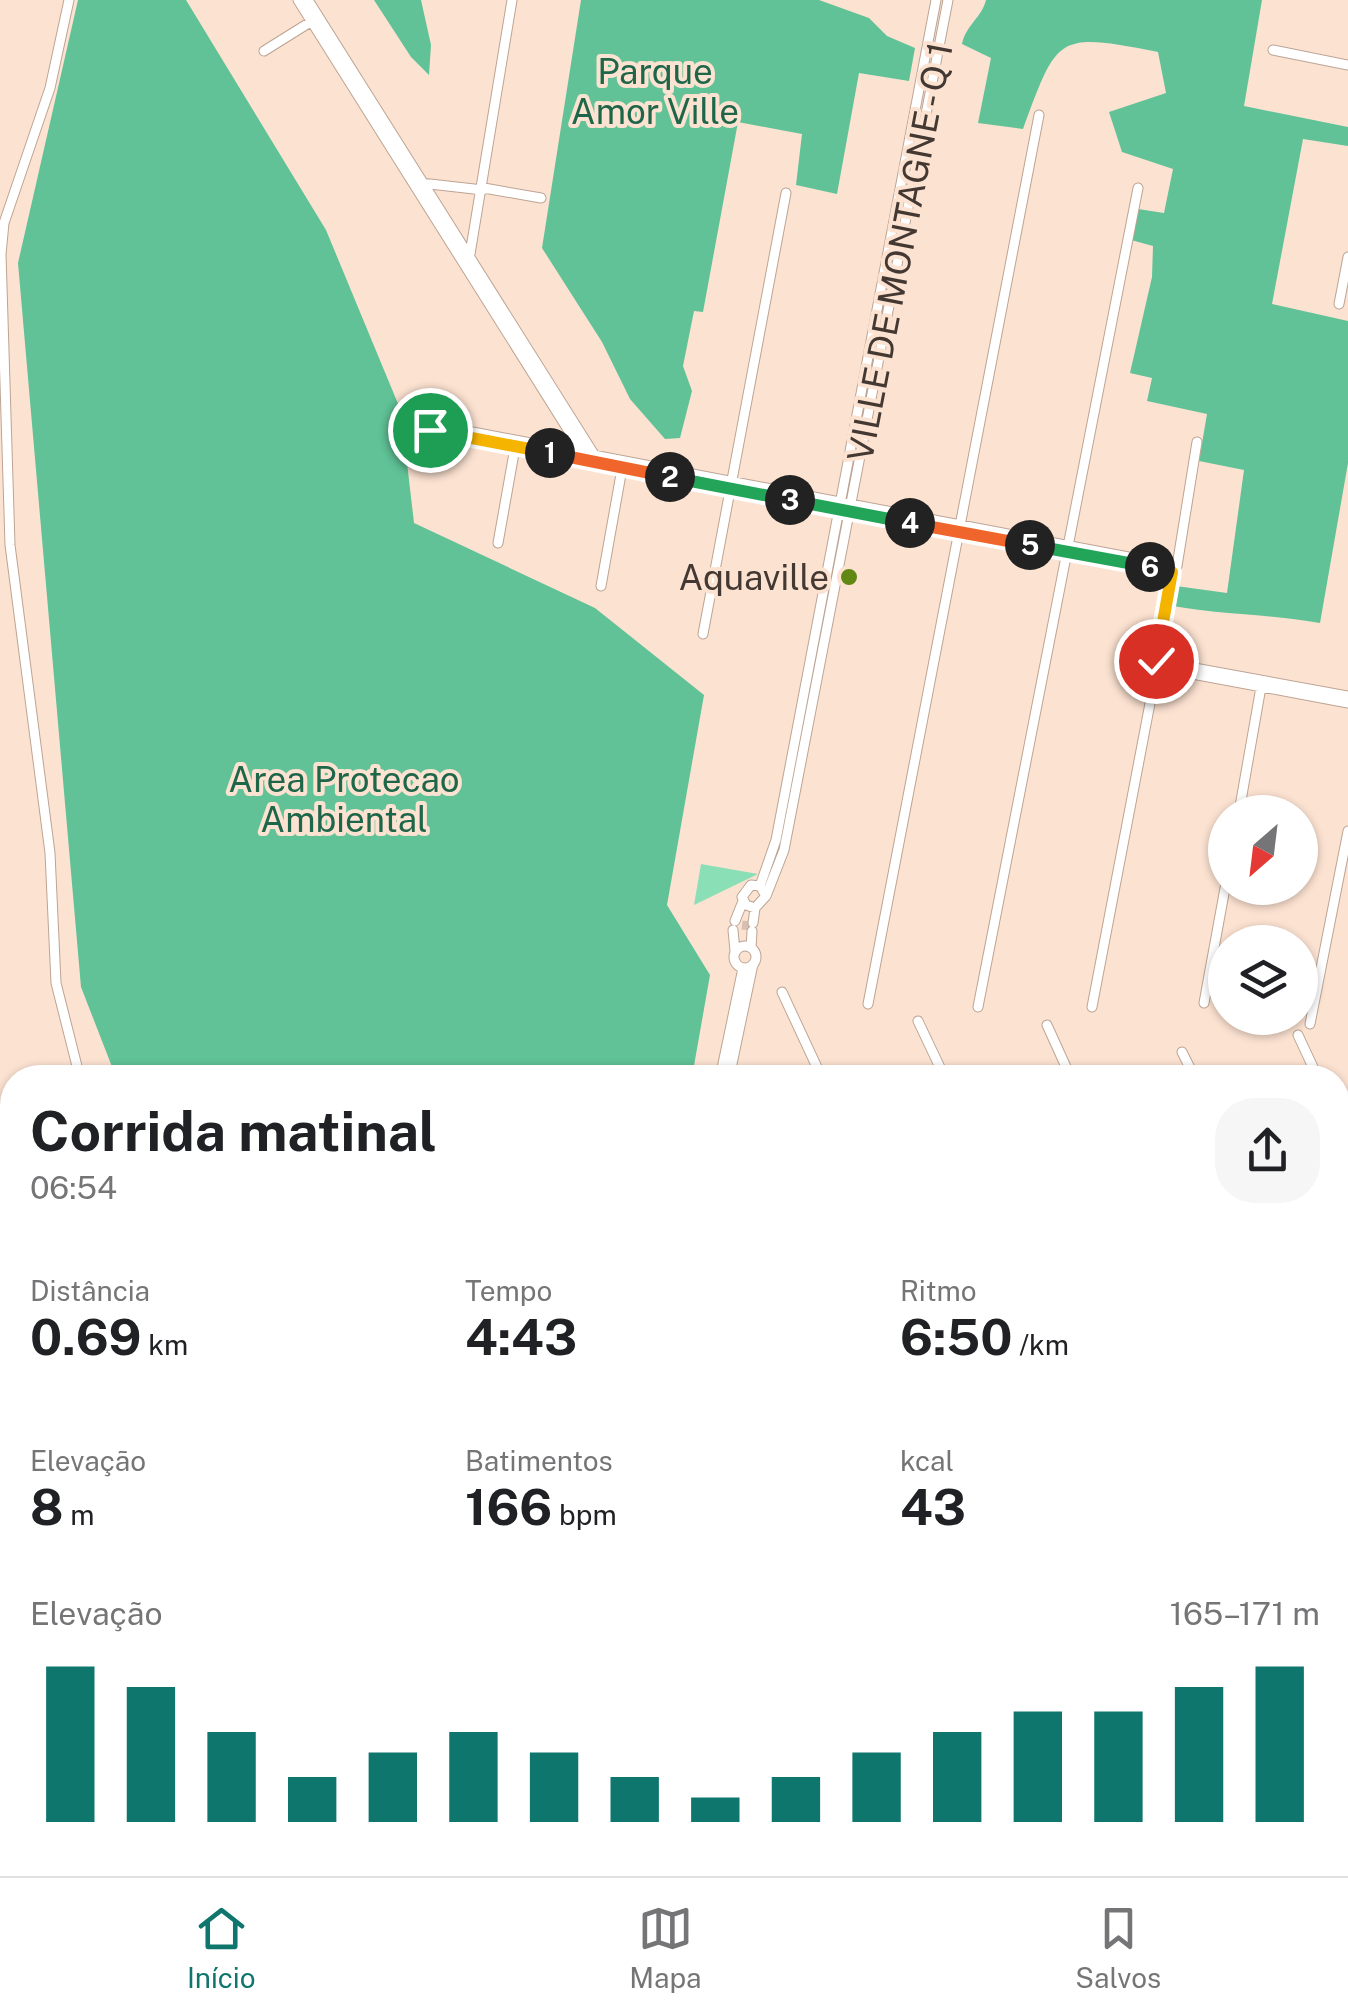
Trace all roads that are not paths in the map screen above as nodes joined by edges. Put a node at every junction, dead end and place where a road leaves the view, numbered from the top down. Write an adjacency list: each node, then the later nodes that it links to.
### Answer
1 (68, 0): 21 (street)
2 (298, 0): 7 (street)
3 (308, 0): 7 (street)
4 (512, 0): 16 (street)
5 (936, 0): 12 (street, VILLE DE MONTAGNE - Q 1)
6 (948, 0): 13 (street, VILLE DE MONTAGNE - Q 1)
7 (318, 26): 9 (street); 14 (street)
8 (1273, 50): 10 (street)
9 (264, 51)
10 (1348, 65)
11 (1039, 115): 32 (street)
12 (904, 164): 13 (street); 23 (street, VILLE DE MONTAGNE - Q 1)
13 (916, 167): 24 (street, VILLE DE MONTAGNE - Q 1)
14 (419, 183): 16 (street); 20 (street)
15 (1138, 188): 34 (street)
16 (484, 189): 18 (street); 20 (street)
17 (786, 193): 30 (street)
18 (541, 198)
19 (1348, 257): 22 (street)
20 (468, 260): 28 (street)
21 (1, 272): 60 (street)
22 (1339, 304)
23 (864, 374): 24 (street); 31 (street, VILLE DE MONTAGNE - Q 1)
24 (876, 376): 31 (street, VILLE DE MONTAGNE - Q 1)
25 (433, 428): 27 (street)
26 (1197, 442): 35 (street)
27 (515, 444): 28 (street); 33 (street)
28 (591, 458): 29 (street)
29 (622, 464): 30 (street); 36 (street)
30 (732, 485): 31 (street); 37 (street)
31 (845, 507): 32 (street); 44 (street)
32 (959, 528): 34 (street); 53 (street)
33 (498, 542)
34 (1067, 548): 35 (street); 54 (street)
35 (1175, 567): 38 (street)
36 (601, 586)
37 (703, 634)
38 (1158, 666): 39 (street); 55 (street)
39 (1262, 685): 40 (street); 41 (street); 42 (street)
40 (1348, 696)
41 (1348, 704)
42 (1242, 795)
43 (1348, 831): 50 (street)
44 (763, 891): 46 (street); 46 (street)
45 (1222, 905): 52 (street)
46 (749, 906): 47 (street); 48 (street)
47 (749, 946): 48 (street); 49 (street)
48 (734, 951): 49 (street)
49 (748, 966): 61 (street); 62 (street)
50 (1318, 983)
51 (782, 992): 63 (street)
52 (1204, 1003)
53 (868, 1004)
54 (978, 1006)
55 (1092, 1007)
56 (918, 1021): 64 (street)
57 (1046, 1025): 65 (street)
58 (1298, 1035): 67 (street)
59 (1182, 1052): 66 (street)
60 (77, 1065)
61 (723, 1065)
62 (731, 1065)
63 (816, 1065)
64 (939, 1065)
65 (1065, 1065)
66 (1188, 1065)
67 (1312, 1065)

